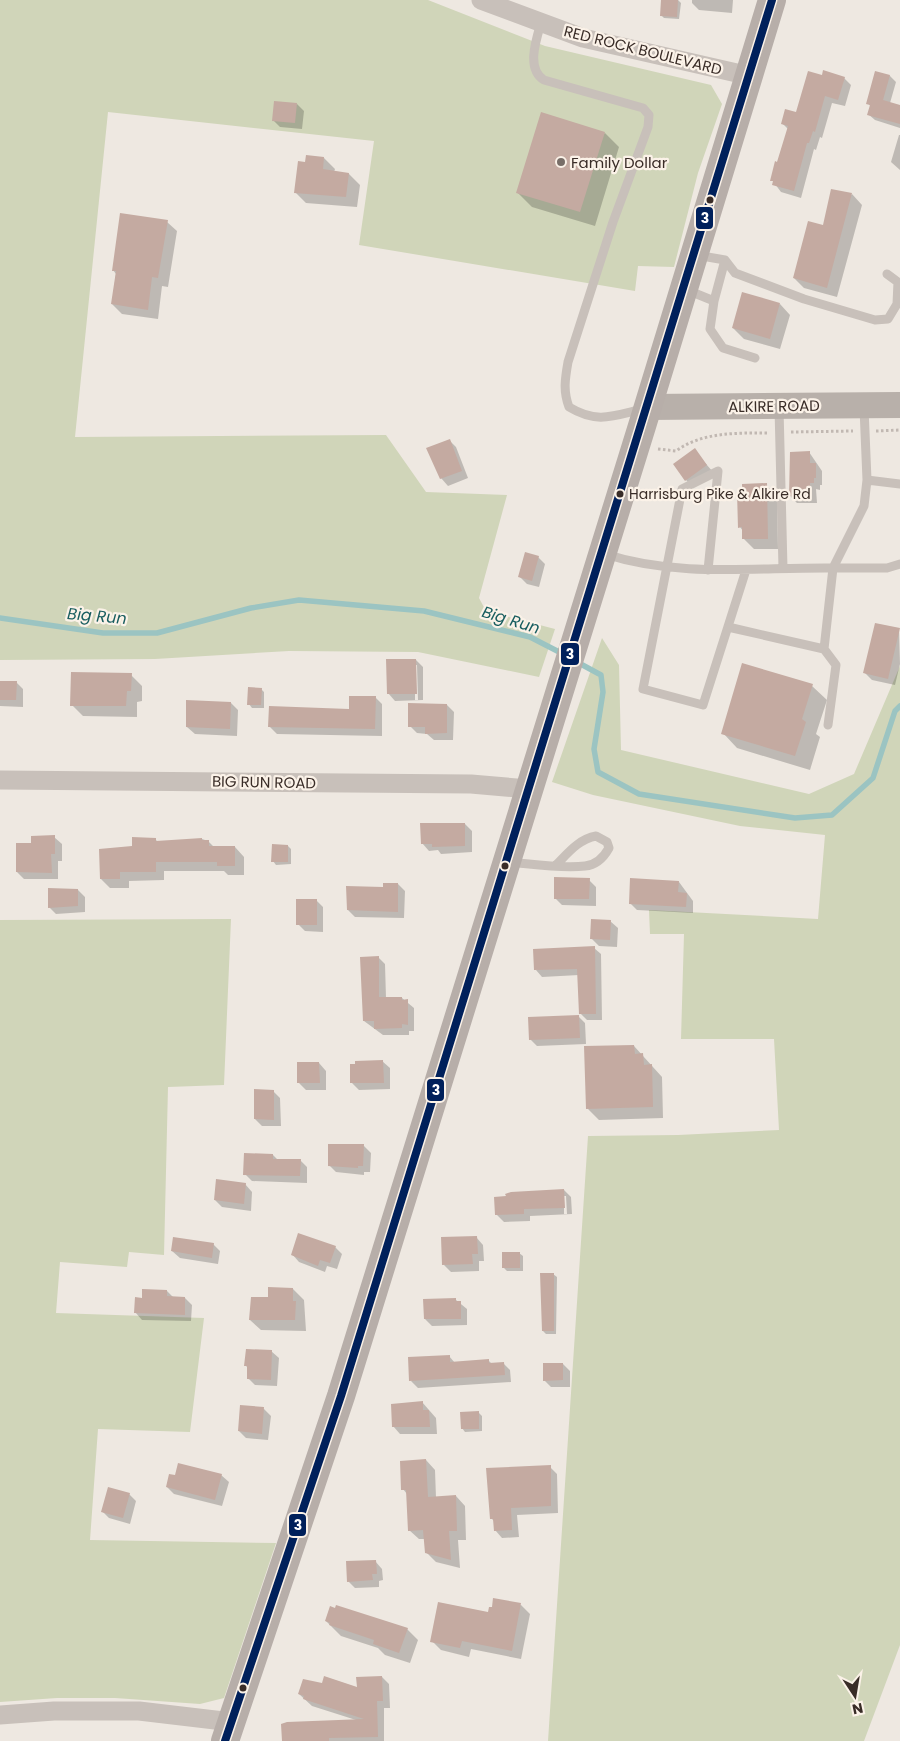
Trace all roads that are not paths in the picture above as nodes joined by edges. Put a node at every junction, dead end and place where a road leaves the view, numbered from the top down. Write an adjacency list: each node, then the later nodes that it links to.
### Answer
1 (772, 0): 4 (main road)
2 (487, 1): 3 (street, RED ROCK BOULEVARD)
3 (541, 23): 4 (street, RED ROCK BOULEVARD); 14 (lane)
4 (750, 76): 5 (main road)
5 (694, 254): 6 (lane); 8 (main road)
6 (725, 260): 7 (lane); 9 (lane)
7 (887, 274)
8 (684, 288): 9 (lane); 14 (main road)
9 (714, 302): 10 (lane)
10 (756, 358)
11 (864, 405): 12 (main road, ALKIRE ROAD); 13 (main road, ALKIRE ROAD); 15 (lane)
12 (900, 405)
13 (779, 406): 14 (main road, ALKIRE ROAD); 20 (lane)
14 (648, 407): 17 (main road)
15 (867, 480): 16 (lane); 21 (lane)
16 (900, 484)
17 (602, 554): 19 (lane); 28 (main road)
18 (900, 564): 21 (lane)
19 (666, 567): 22 (lane); 22 (lane); 24 (lane)
20 (782, 568): 21 (lane); 23 (lane)
21 (833, 568): 25 (lane)
22 (708, 570): 23 (lane)
23 (746, 570): 24 (lane)
24 (728, 626): 25 (lane)
25 (824, 649): 26 (lane)
26 (828, 726)
27 (0, 780): 28 (street, BIG RUN ROAD)
28 (528, 789): 29 (main road)
29 (506, 862): 30 (lane); 32 (main road)
30 (556, 865): 30 (lane)
31 (0, 1715): 32 (street)
32 (228, 1731)

